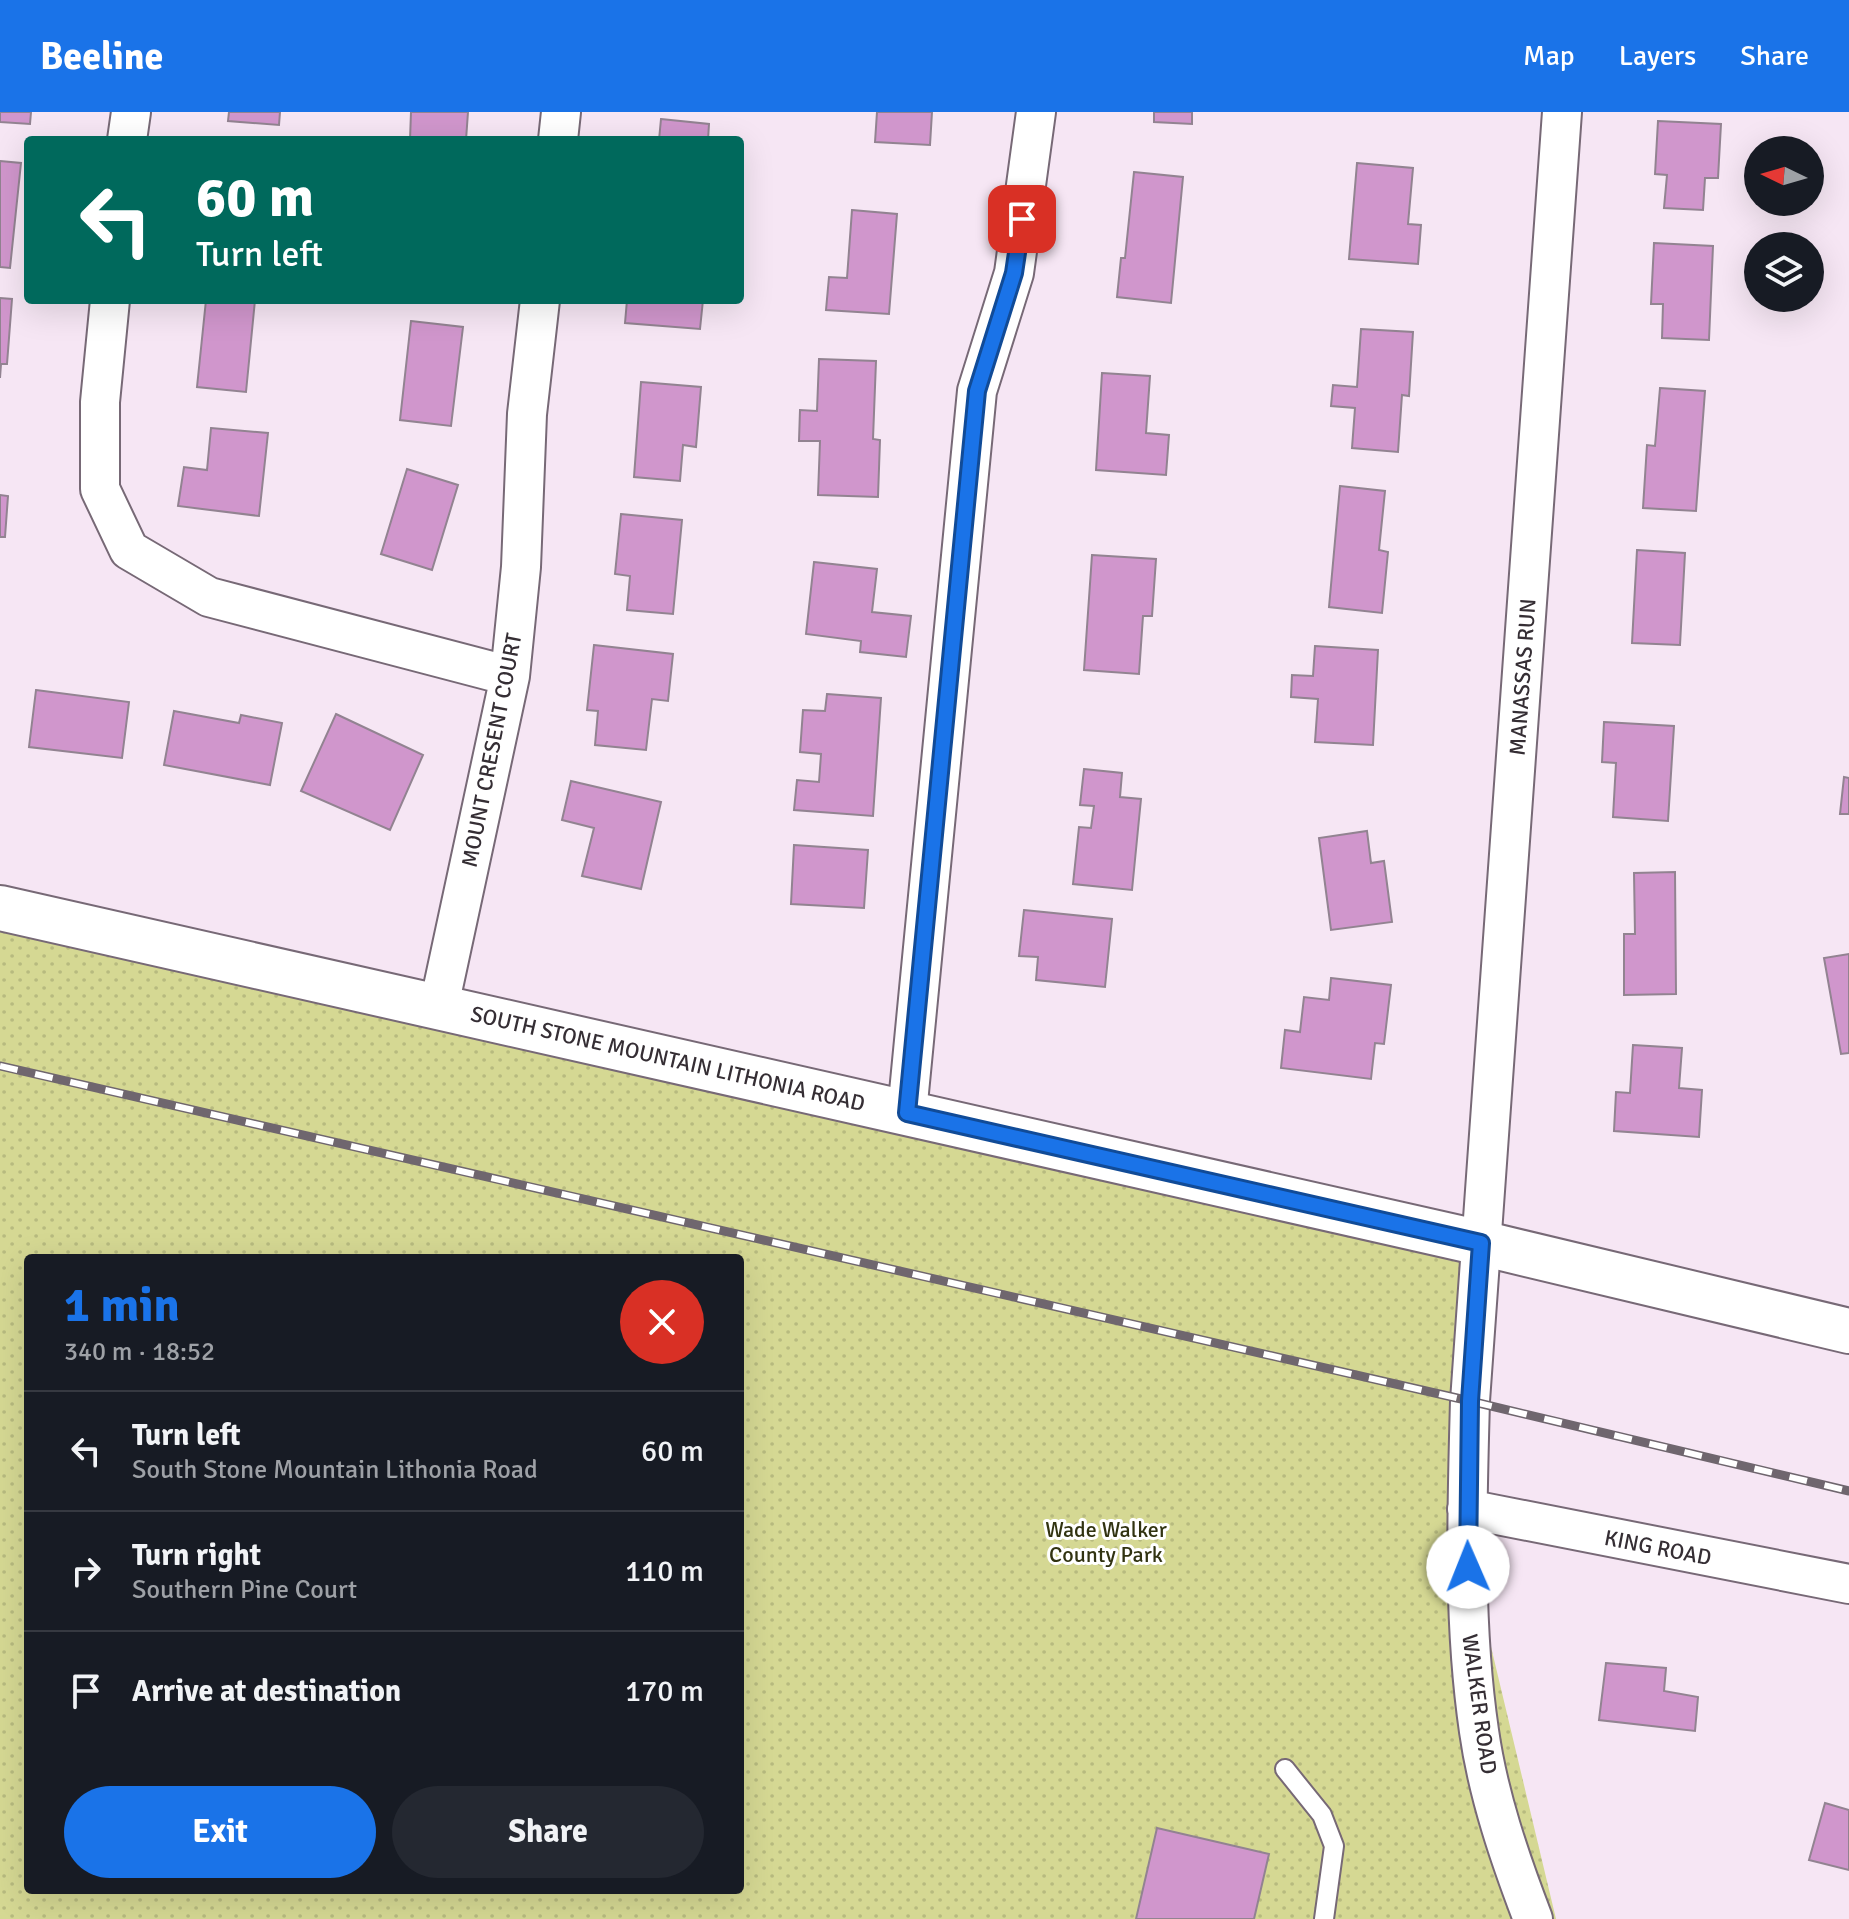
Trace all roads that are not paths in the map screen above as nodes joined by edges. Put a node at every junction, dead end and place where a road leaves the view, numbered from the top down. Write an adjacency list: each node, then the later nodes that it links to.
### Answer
1 (131, 112): 5 (street)
2 (561, 112): 6 (street)
3 (1036, 112): 12 (street)
4 (1562, 112): 13 (street, MANASSAS RUN)
5 (128, 136)
6 (558, 136)
7 (110, 304): 9 (street)
8 (540, 304): 9 (street, MOUNT CRESENT COURT)
9 (510, 676): 11 (street, MOUNT CRESENT COURT)
10 (0, 908): 11 (main road, SOUTH STONE MOUNTAIN LITHONIA ROAD)
11 (439, 1006): 12 (main road, SOUTH STONE MOUNTAIN LITHONIA ROAD)
12 (907, 1113): 13 (main road, SOUTH STONE MOUNTAIN LITHONIA ROAD)
13 (1481, 1243): 14 (main road, SOUTH STONE MOUNTAIN LITHONIA ROAD); 15 (street, WALKER ROAD)
14 (1849, 1331)
15 (1467, 1509): 16 (street, KING ROAD); 19 (street, WALKER ROAD)
16 (1849, 1584)
17 (1285, 1769): 18 (lane)
18 (1324, 1919)
19 (1533, 1919)

